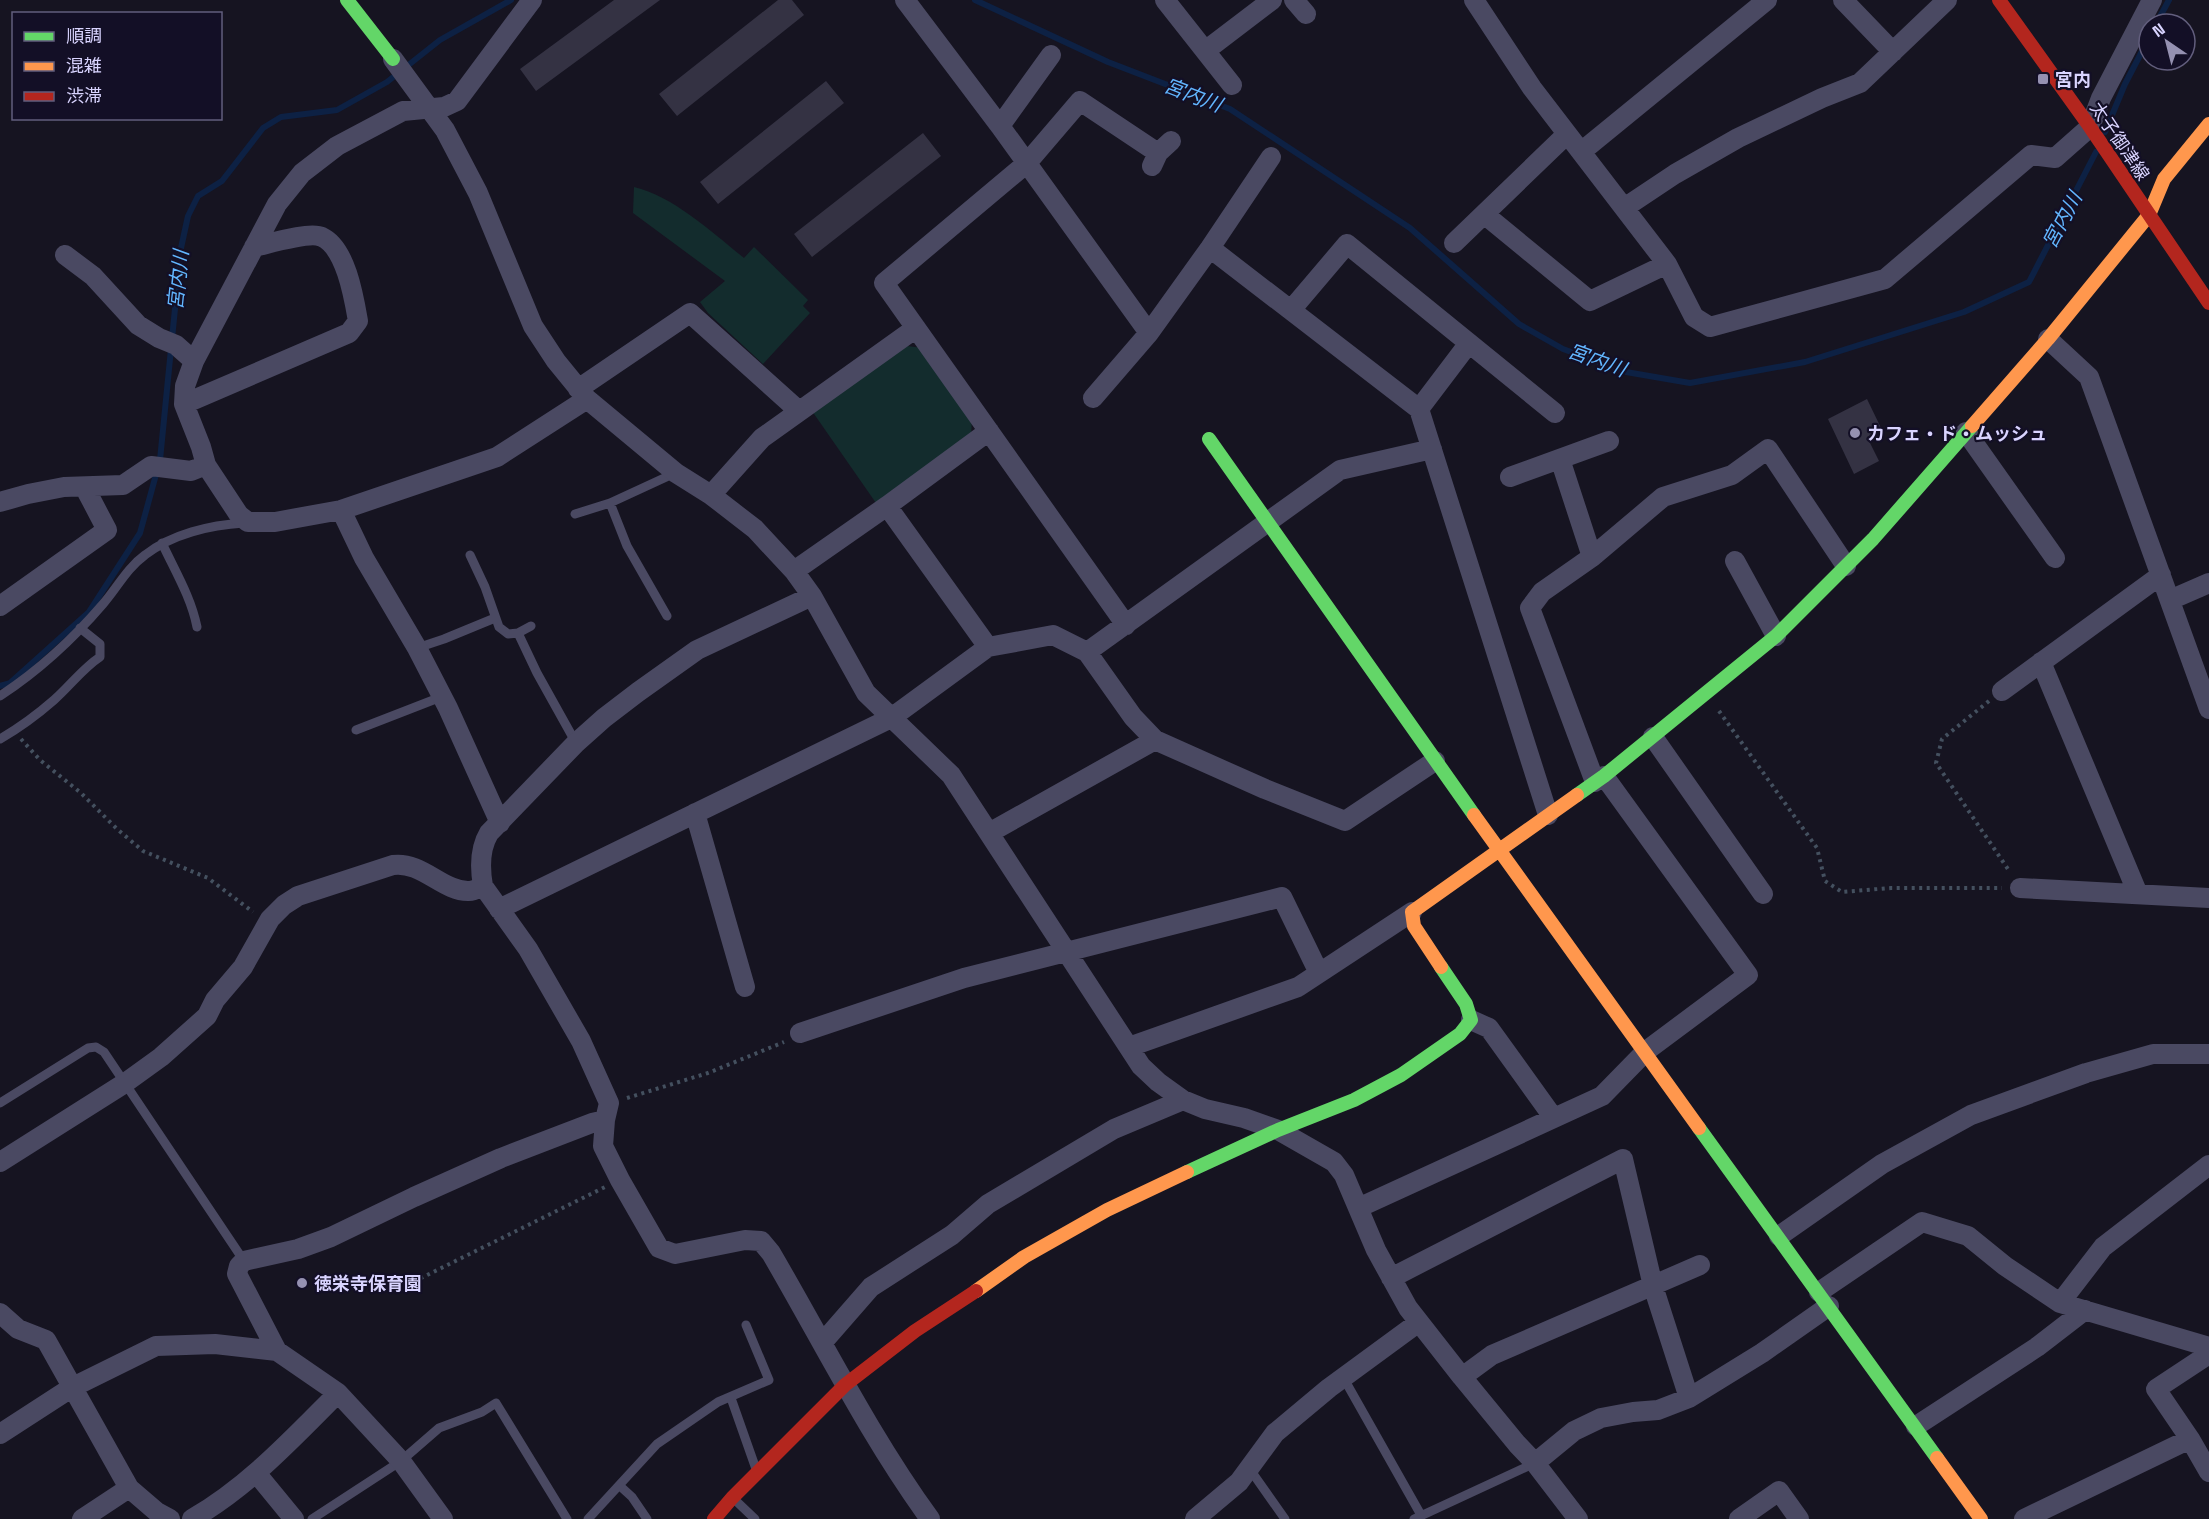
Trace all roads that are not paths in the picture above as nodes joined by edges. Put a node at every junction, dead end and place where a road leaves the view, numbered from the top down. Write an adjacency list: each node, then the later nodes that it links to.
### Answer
1 (347, 0): 15 (street)
2 (532, 0): 17 (street)
3 (905, 0): 19 (street)
4 (1165, 0): 12 (street)
5 (1272, 0): 12 (street)
6 (1474, 0): 21 (street)
7 (1767, 0): 22 (street)
8 (1843, 0): 13 (street)
9 (1947, 0): 13 (street)
10 (2000, 0): 20 (street, 太子御津線)
11 (2152, 0): 20 (street)
12 (1205, 51): 16 (street)
13 (1893, 52): 26 (street)
14 (1051, 55): 19 (street)
15 (393, 59): 17 (street)
16 (1232, 85)
17 (429, 108): 30 (street); 41 (street)
18 (2209, 124): 28 (street)
19 (1000, 126): 25 (street)
20 (2090, 127): 28 (street, 太子御津線); 33 (street)
21 (1567, 134): 22 (street); 27 (street)
22 (1581, 152): 26 (street)
23 (1160, 153): 25 (street)
24 (1271, 158): 31 (street)
25 (1027, 163): 36 (street); 37 (street)
26 (1624, 208): 33 (street)
27 (1484, 214): 29 (street); 33 (street)
28 (2149, 215): 34 (street, 太子御津線); 38 (street)
29 (1454, 243)
30 (254, 247): 40 (street); 43 (street)
31 (1210, 248): 35 (street); 37 (street)
32 (65, 255): 40 (street)
33 (1667, 264)
34 (2209, 303)
35 (1291, 310): 39 (street); 44 (street)
36 (916, 328): 45 (street); 47 (street)
37 (1149, 333): 42 (street)
38 (2048, 339): 48 (street); 72 (street)
39 (1469, 343): 44 (street); 46 (street)
40 (194, 361): 43 (street)
41 (582, 394): 45 (street); 54 (street); 61 (street)
42 (1092, 398)
43 (184, 404): 53 (street)
44 (1419, 409): 51 (street)
45 (799, 411): 57 (street)
46 (1555, 413)
47 (989, 431): 60 (street); 79 (street)
48 (1966, 432): 68 (street); 70 (street)
49 (1209, 439): 64 (street)
50 (1609, 441): 52 (street)
51 (1432, 449): 64 (street); 102 (street)
52 (1560, 459): 55 (street); 67 (street)
53 (206, 465): 56 (street); 63 (street)
54 (676, 473): 57 (street); 59 (lane)
55 (1510, 477)
56 (85, 488): 58 (street); 76 (street)
57 (711, 495): 71 (street)
58 (0, 502)
59 (610, 503): 62 (lane); 77 (lane)
60 (887, 506): 71 (street); 86 (street)
61 (341, 510): 63 (street); 85 (street)
62 (575, 514)
63 (248, 522): 65 (lane)
64 (1268, 522): 79 (street); 99 (street)
65 (162, 543): 81 (lane); 82 (lane)
66 (470, 555): 78 (lane)
67 (1592, 557): 70 (street); 100 (street)
68 (2055, 558)
69 (1735, 561): 84 (street)
70 (1846, 566): 84 (street)
71 (794, 570): 74 (street)
72 (2161, 574): 75 (street); 88 (street)
73 (2209, 583): 75 (street)
74 (812, 596): 93 (street); 98 (street)
75 (2170, 600): 92 (street)
76 (0, 606)
77 (667, 616)
78 (495, 618): 83 (lane); 85 (lane)
79 (1126, 625): 87 (street)
80 (531, 626): 83 (lane)
81 (197, 627)
82 (80, 628): 90 (lane); 96 (lane)
83 (518, 633): 98 (lane)
84 (1776, 636): 95 (street)
85 (417, 648): 91 (street)
86 (988, 648): 87 (street); 93 (street)
87 (1087, 652): 97 (street)
88 (2041, 663): 89 (street); 109 (street)
89 (2002, 691)
90 (0, 696)
91 (441, 697): 94 (lane); 103 (street)
92 (2209, 709)
93 (891, 718): 101 (street); 104 (street)
94 (357, 730)
95 (1653, 736): 100 (street); 108 (street)
96 (0, 739)
97 (1155, 740): 99 (street); 104 (street)
98 (576, 743): 103 (street)
99 (1436, 761): 105 (street)
100 (1599, 779): 102 (street); 119 (street)
101 (695, 813): 111 (street); 115 (street)
102 (1548, 815): 105 (street)
103 (500, 823): 106 (street)
104 (989, 833): 113 (street)
105 (1500, 849): 112 (street); 119 (street)
106 (483, 886): 111 (street); 121 (street)
107 (2020, 888): 109 (street)
108 (1763, 894)
109 (2138, 894): 110 (street)
110 (2209, 898)
111 (499, 909): 124 (street)
112 (1412, 912): 114 (street); 116 (street)
113 (1068, 953): 114 (street); 117 (street); 118 (street)
114 (1319, 973): 118 (street)
115 (745, 987)
116 (1471, 1020): 125 (street); 126 (street)
117 (800, 1033)
118 (1129, 1047): 122 (street)
119 (1646, 1052): 125 (street); 130 (street)
120 (2209, 1054): 130 (street)
121 (125, 1083): 123 (lane); 127 (street); 131 (lane)
122 (1183, 1100): 126 (street); 141 (street)
123 (0, 1103)
124 (607, 1112): 131 (street); 141 (street)
125 (1553, 1117): 129 (street)
126 (1278, 1130): 129 (street); 147 (street)
127 (0, 1162)
128 (2209, 1165): 136 (street)
129 (1358, 1208): 133 (street)
130 (1779, 1236): 135 (street)
131 (244, 1261): 143 (street)
132 (1700, 1265): 134 (street)
133 (1391, 1278): 134 (street); 139 (street)
134 (1653, 1286): 146 (street); 151 (street)
135 (1824, 1299): 136 (street); 151 (street); 152 (street)
136 (2060, 1302): 137 (street)
137 (2085, 1310): 142 (street); 152 (street)
138 (0, 1313): 148 (street)
139 (1419, 1322): 145 (street); 146 (street)
140 (746, 1325): 150 (lane)
141 (823, 1342): 147 (street)
142 (2209, 1347)
143 (277, 1351): 148 (street); 149 (street)
144 (2209, 1354): 154 (street)
145 (1343, 1377): 158 (street); 164 (lane)
146 (1462, 1377): 156 (street)
147 (845, 1385): 159 (street); 176 (street)
148 (71, 1388): 153 (street); 162 (street)
149 (338, 1393): 155 (street); 160 (street)
150 (731, 1398): 159 (lane); 161 (lane)
151 (1689, 1398): 156 (street)
152 (1916, 1426): 182 (street)
153 (0, 1434)
154 (2190, 1439): 157 (street); 183 (street)
155 (401, 1461): 169 (lane); 170 (street); 171 (lane)
156 (1535, 1463): 164 (lane); 179 (street)
157 (2208, 1466)
158 (1249, 1468): 177 (street); 178 (lane)
159 (757, 1472): 163 (street)
160 (257, 1474): 167 (street); 168 (street)
161 (620, 1486): 172 (lane); 173 (lane)
162 (129, 1488): 165 (street); 166 (street)
163 (732, 1498): 174 (street); 175 (lane)
164 (1417, 1517)
165 (82, 1519)
166 (170, 1519)
167 (192, 1519)
168 (294, 1519)
169 (312, 1519)
170 (443, 1519)
171 (567, 1519)
172 (588, 1519)
173 (647, 1519)
174 (714, 1519)
175 (755, 1519)
176 (930, 1519)
177 (1195, 1519)
178 (1285, 1519)
179 (1578, 1519)
180 (1739, 1519): 181 (street)
181 (1799, 1519)
182 (1981, 1519)
183 (2024, 1519)

